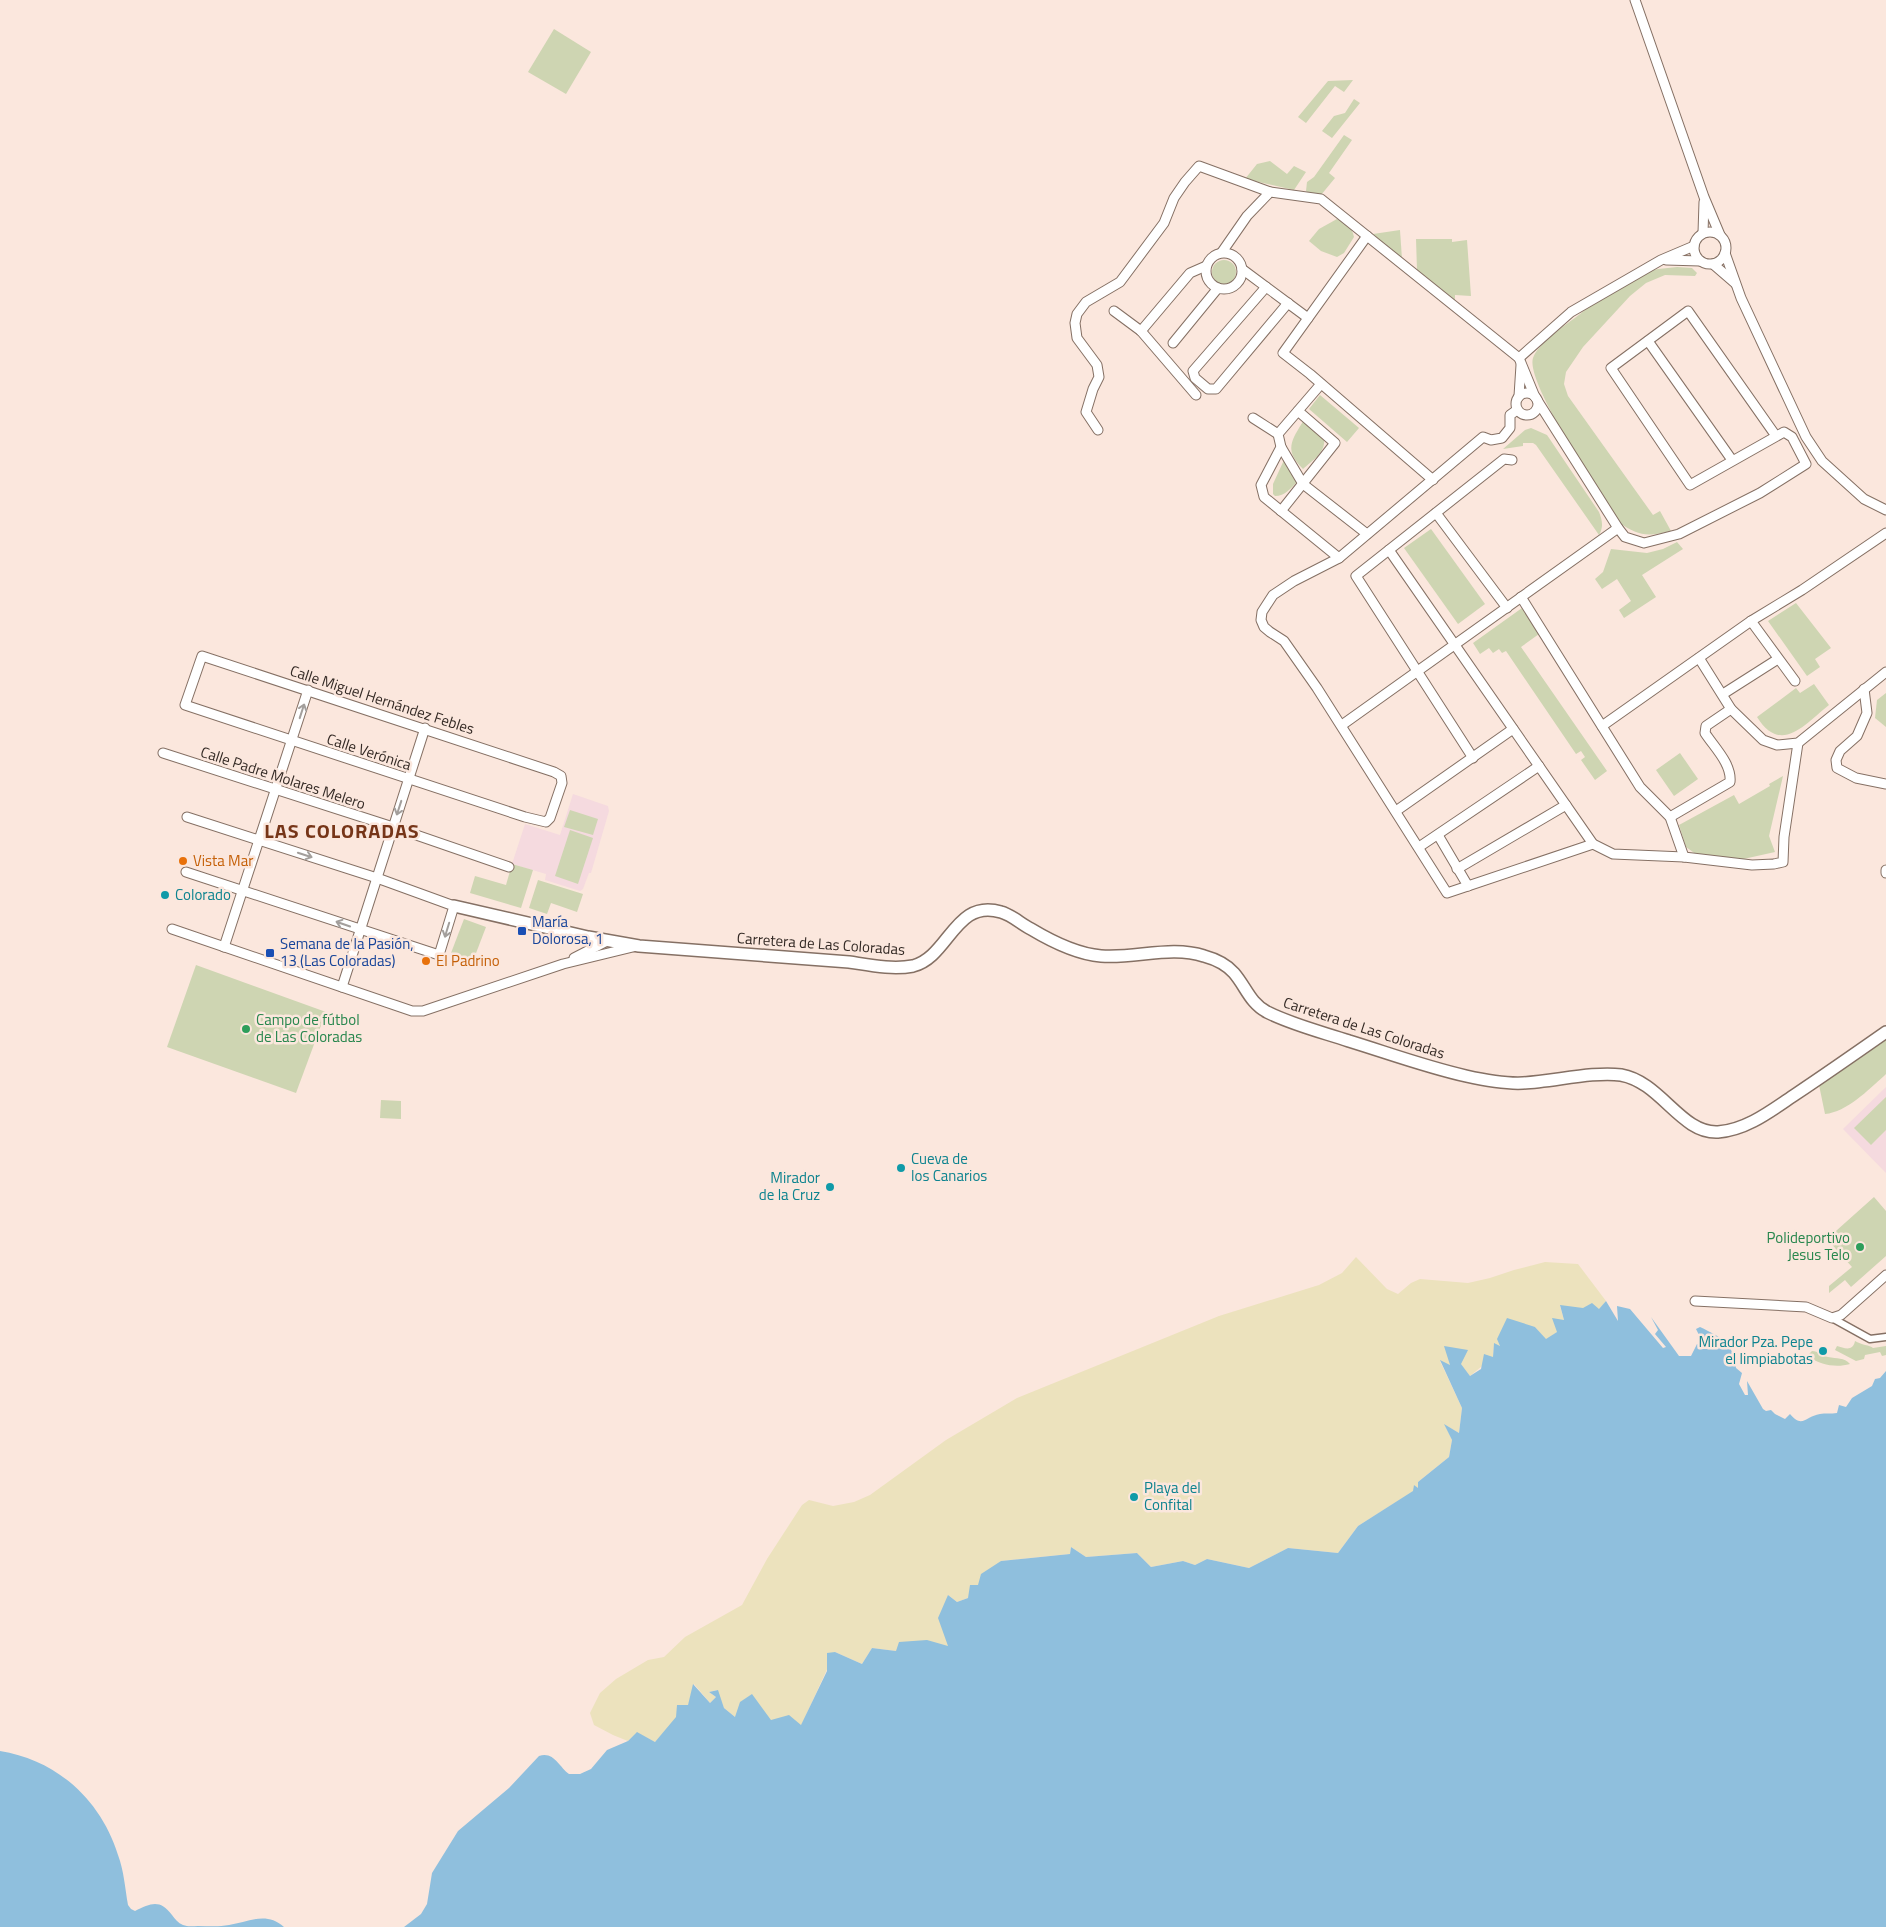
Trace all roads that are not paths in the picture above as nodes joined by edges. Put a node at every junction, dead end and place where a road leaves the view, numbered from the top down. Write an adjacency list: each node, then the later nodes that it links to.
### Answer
1 (1635, 0): 3 (street)
2 (1270, 192): 6 (street); 8 (street); 33 (street)
3 (1704, 197): 4 (street); 5 (street)
4 (1703, 233): 5 (street); 7 (street)
5 (1720, 234): 9 (street)
6 (1368, 236): 20 (street); 24 (street)
7 (1694, 246): 10 (street); 11 (street)
8 (1222, 252): 13 (street); 14 (street)
9 (1725, 253): 12 (street); 15 (street)
10 (1661, 260): 11 (street); 24 (street)
11 (1700, 261): 12 (street)
12 (1712, 264): 15 (street)
13 (1206, 266): 17 (street); 21 (street)
14 (1242, 269): 16 (street); 17 (street)
15 (1736, 283): 42 (street)
16 (1266, 287): 18 (street); 18 (street)
17 (1218, 288): 23 (street)
18 (1288, 303): 20 (street)
19 (1114, 311): 21 (street)
20 (1308, 318): 25 (street)
21 (1141, 331): 26 (street)
22 (1648, 341): 36 (street); 39 (street); 39 (street)
23 (1173, 343)
24 (1520, 360): 27 (street); 28 (street)
25 (1321, 384): 30 (street); 40 (street)
26 (1196, 395)
27 (1519, 396): 28 (street); 29 (street)
28 (1536, 398): 31 (street); 34 (street)
29 (1517, 410): 31 (street); 40 (street)
30 (1298, 411): 35 (street); 41 (street)
31 (1532, 415): 34 (street)
32 (1253, 418): 35 (street)
33 (1098, 430)
34 (1555, 430): 45 (street)
35 (1278, 434): 37 (street)
36 (1776, 436): 39 (street); 45 (street)
37 (1282, 447): 41 (street); 43 (street)
38 (1512, 460): 44 (street)
39 (1732, 460)
40 (1433, 480): 47 (street)
41 (1303, 484): 43 (street); 47 (street)
42 (1886, 510)
43 (1281, 512): 49 (street)
44 (1436, 512): 48 (street); 51 (street)
45 (1618, 528): 50 (street)
46 (1886, 533): 52 (street)
47 (1367, 534): 49 (street)
48 (1388, 550): 53 (street); 56 (street)
49 (1339, 558): 64 (street)
50 (1521, 597): 51 (street); 65 (street)
51 (1507, 608): 53 (street)
52 (1751, 621): 54 (street); 55 (street)
53 (1454, 645): 56 (street); 67 (street)
54 (1699, 658): 61 (street); 65 (street)
55 (1778, 659): 58 (street); 61 (street)
56 (1418, 672): 64 (street); 71 (street)
57 (1886, 672): 59 (street)
58 (1794, 681)
59 (1864, 689): 69 (street); 74 (street)
60 (308, 690): 62 (street, Calle Miguel Hernández Febles); 66 (street, Calle Miguel Hernández Febles); 68 (street, one-way to 60)
61 (1723, 694): 63 (street)
62 (186, 705): 68 (street, Calle Verónica)
63 (1731, 709): 69 (street); 79 (street)
64 (1342, 725): 77 (street)
65 (1602, 726): 79 (street)
66 (424, 728): 73 (street); 80 (street, Calle Miguel Hernández Febles)
67 (1513, 729): 71 (street); 72 (street)
68 (292, 741): 73 (street, Calle Verónica); 75 (street)
69 (1798, 742): 86 (street)
70 (163, 753): 75 (street, Calle Padre Molares Melero)
71 (1473, 758): 77 (street)
72 (1539, 766): 76 (street); 82 (street)
73 (408, 779): 80 (street, Calle Verónica); 81 (street, one-way to 81)
74 (1886, 784)
75 (275, 790): 81 (street, Calle Padre Molares Melero); 83 (street)
76 (1566, 806): 84 (street); 88 (street)
77 (1396, 810): 85 (street)
78 (187, 817): 83 (street)
79 (1670, 817): 86 (street)
80 (546, 822)
81 (393, 827): 87 (street, Calle Padre Molares Melero); 90 (street)
82 (1438, 835): 85 (street); 88 (street)
83 (259, 841): 90 (street, one-way to 90); 92 (street)
84 (1593, 844): 86 (street); 91 (street)
85 (1419, 847): 91 (street)
86 (1684, 857)
87 (509, 867)
88 (1458, 869): 91 (street)
89 (186, 872): 92 (street)
90 (376, 878): 93 (street); 95 (street)
91 (1468, 886)
92 (242, 890): 95 (street, one-way to 92); 98 (street)
93 (454, 906): 95 (street, one-way to 95); 96 (street, Carretera de Las Coloradas)
94 (172, 929): 98 (street)
95 (360, 929): 100 (street)
96 (590, 943): 97 (street, Carretera de Las Coloradas); 99 (street)
97 (639, 946): 99 (street); 101 (street, Carretera de Las Coloradas)
98 (224, 947): 100 (street)
99 (562, 964): 100 (street)
100 (342, 987)
101 (1886, 1032)
102 (1886, 1275): 104 (street)
103 (1695, 1301): 104 (street)
104 (1832, 1318): 105 (street)
105 (1886, 1337)

